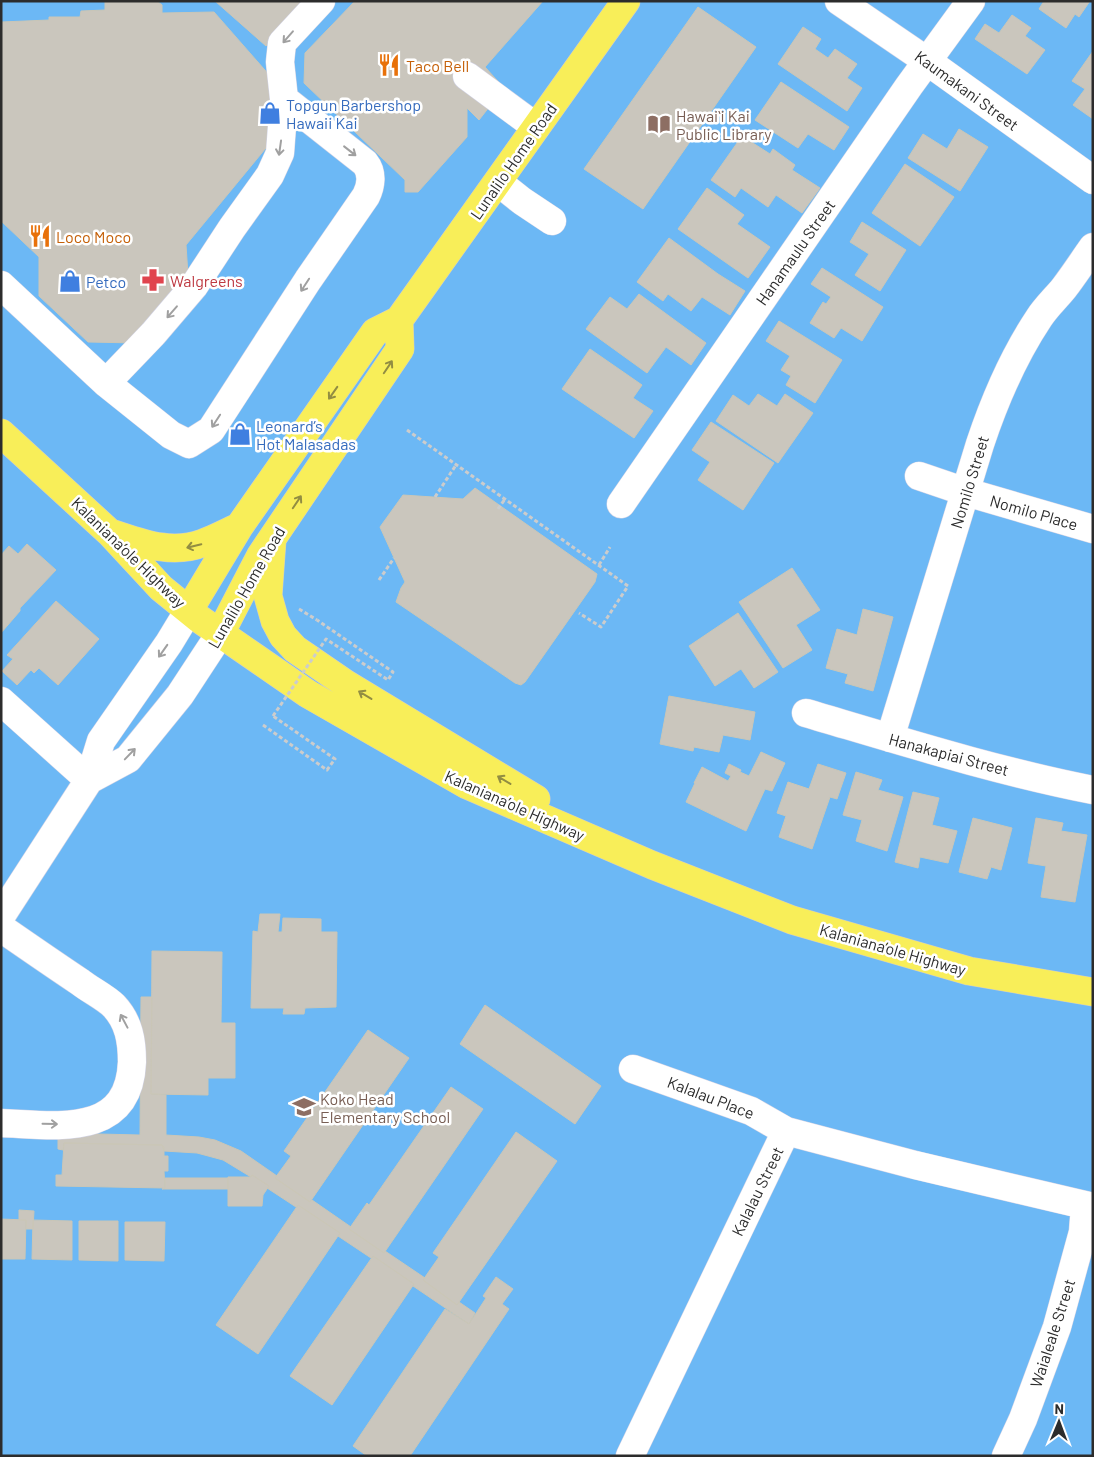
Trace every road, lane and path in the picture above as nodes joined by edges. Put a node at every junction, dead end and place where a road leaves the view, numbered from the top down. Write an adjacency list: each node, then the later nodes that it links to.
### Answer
1 (321, 1): 7 (street, one-way to 7)
2 (626, 1): 8 (main road, Lunalilo Home Road)
3 (840, 1): 5 (street, Kaumakani Street)
4 (971, 1): 5 (street, Hanamaulu Street)
5 (927, 61): 9 (street, Kaumakani Street); 23 (street, Hanamaulu Street)
6 (467, 76): 8 (street)
7 (284, 99): 15 (street, one-way to 15); 15 (street, one-way to 15)
8 (536, 127): 10 (main road, Lunalilo Home Road)
9 (1093, 180)
10 (498, 182): 11 (street); 14 (main road, Lunalilo Home Road)
11 (552, 221)
12 (1093, 247): 20 (street, Nomilo Street)
13 (1, 285): 15 (street)
14 (400, 320): 25 (main road, Lunalilo Home Road, one-way to 25); 28 (main road, Lunalilo Home Road, one-way to 14)
15 (106, 383)
16 (407, 430): 18 (path)
17 (1, 432): 27 (main road, Kalaniana’ole Highway)
18 (456, 465): 21 (path); 22 (path)
19 (919, 476): 20 (street, Nomilo Place)
20 (966, 492): 26 (street, Nomilo Place); 40 (street, Nomilo Street)
21 (435, 497)
22 (505, 499): 24 (path); 31 (path)
23 (621, 504)
24 (498, 509)
25 (239, 527): 27 (main road, one-way to 27); 33 (main road, Lunalilo Home Road)
26 (1093, 529)
27 (110, 533): 33 (main road, Kalaniana’ole Highway)
28 (272, 540): 36 (main road, Lunalilo Home Road); 43 (main road, one-way to 28)
29 (610, 547): 31 (path)
30 (394, 558): 32 (path)
31 (599, 565): 34 (path)
32 (379, 580)
33 (189, 610): 36 (main road, Kalaniana’ole Highway); 41 (street, Lunalilo Home Road, one-way to 41)
34 (579, 612)
35 (317, 620): 39 (path, bridge)
36 (220, 634): 41 (street, Lunalilo Home Road, one-way to 36); 43 (main road, Kalaniana’ole Highway)
37 (1, 701): 41 (street)
38 (806, 713): 40 (street, Hanakapiai Street)
39 (263, 724)
40 (890, 738): 42 (street, Hanakapiai Street)
41 (89, 780): 44 (street, Lunalilo Home Road)
42 (1093, 790)
43 (652, 865): 46 (main road, Kalaniana’ole Highway)
44 (1, 916)
45 (1, 928): 48 (street, one-way to 45)
46 (1093, 992)
47 (633, 1069): 49 (street, Kalalau Place)
48 (1, 1123)
49 (786, 1131): 50 (street, Kalalau Street); 51 (street, Kalalau Street)
50 (1089, 1206): 52 (street, Waialeale Street)
51 (630, 1456)
52 (1006, 1456)

